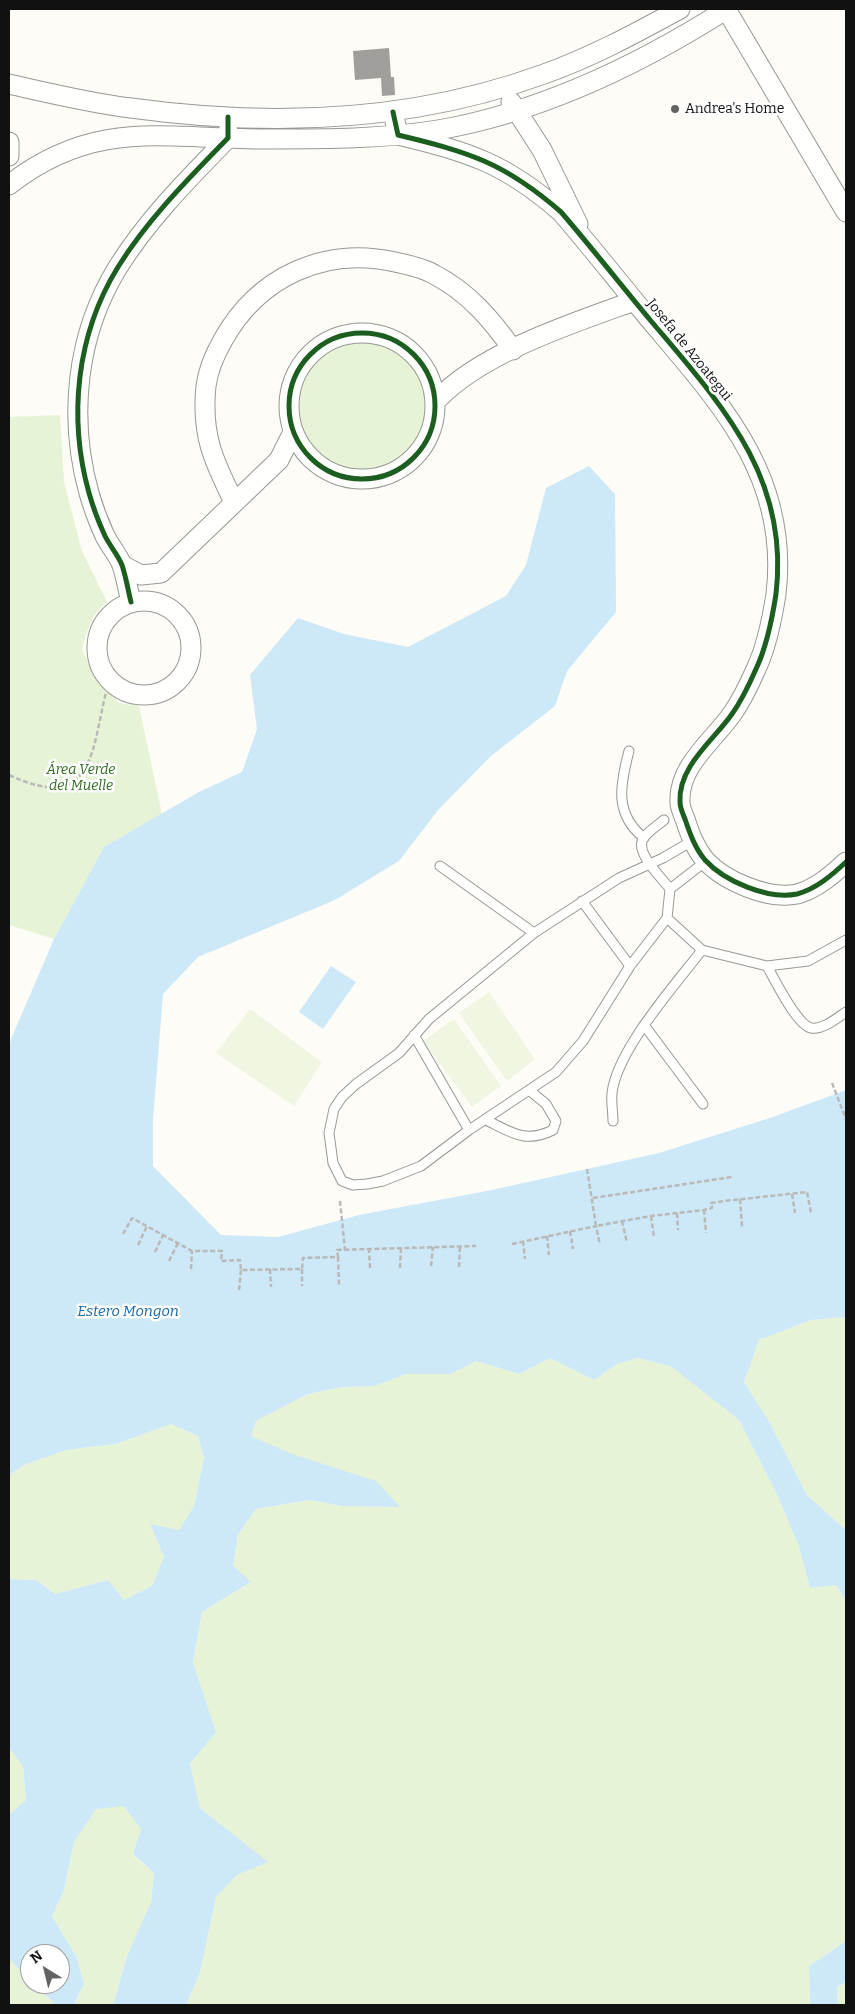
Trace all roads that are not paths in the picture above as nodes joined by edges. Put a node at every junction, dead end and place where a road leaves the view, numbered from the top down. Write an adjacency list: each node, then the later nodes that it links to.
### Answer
1 (680, 9): 4 (street)
2 (726, 9): 5 (street); 13 (street)
3 (9, 84): 7 (street)
4 (501, 88): 5 (street); 6 (street)
5 (517, 111): 8 (street); 14 (street)
6 (393, 112): 7 (street); 8 (street)
7 (228, 117): 9 (street)
8 (398, 135): 9 (street); 14 (street)
9 (228, 138): 12 (street); 24 (street)
10 (9, 142): 11 (street)
11 (9, 156)
12 (9, 185)
13 (846, 212)
14 (584, 239): 15 (street, Josefa de Azoategui)
15 (634, 301): 16 (street); 31 (street, Josefa de Azoategui)
16 (513, 350): 18 (street); 23 (street)
17 (427, 372): 18 (street); 19 (street); 20 (street)
18 (466, 375): 19 (street)
19 (436, 401): 21 (street)
20 (293, 432): 21 (street); 22 (street)
21 (306, 454): 22 (street)
22 (279, 460): 23 (street)
23 (234, 502): 25 (street)
24 (122, 565): 25 (street); 26 (street)
25 (161, 573): 27 (street)
26 (131, 602): 27 (street); 27 (street)
27 (160, 603)
28 (629, 751): 30 (lane)
29 (664, 820): 30 (lane)
30 (644, 838): 34 (lane)
31 (692, 841): 32 (street, Josefa de Azoategui); 34 (lane)
32 (706, 861): 33 (street, Josefa de Azoategui); 36 (lane)
33 (846, 862)
34 (650, 864): 36 (lane); 37 (lane)
35 (440, 866): 39 (lane)
36 (670, 890): 38 (lane)
37 (582, 901): 39 (lane); 42 (lane)
38 (667, 918): 41 (lane); 42 (lane)
39 (534, 933): 46 (lane)
40 (846, 940): 43 (lane)
41 (702, 950): 43 (lane); 45 (lane)
42 (630, 966): 47 (lane)
43 (767, 966): 44 (lane)
44 (846, 1012)
45 (644, 1025): 48 (lane); 50 (lane)
46 (414, 1035): 51 (lane); 51 (lane)
47 (529, 1090): 49 (lane); 49 (lane)
48 (703, 1104)
49 (486, 1120): 51 (lane)
50 (613, 1120)
51 (469, 1130)

